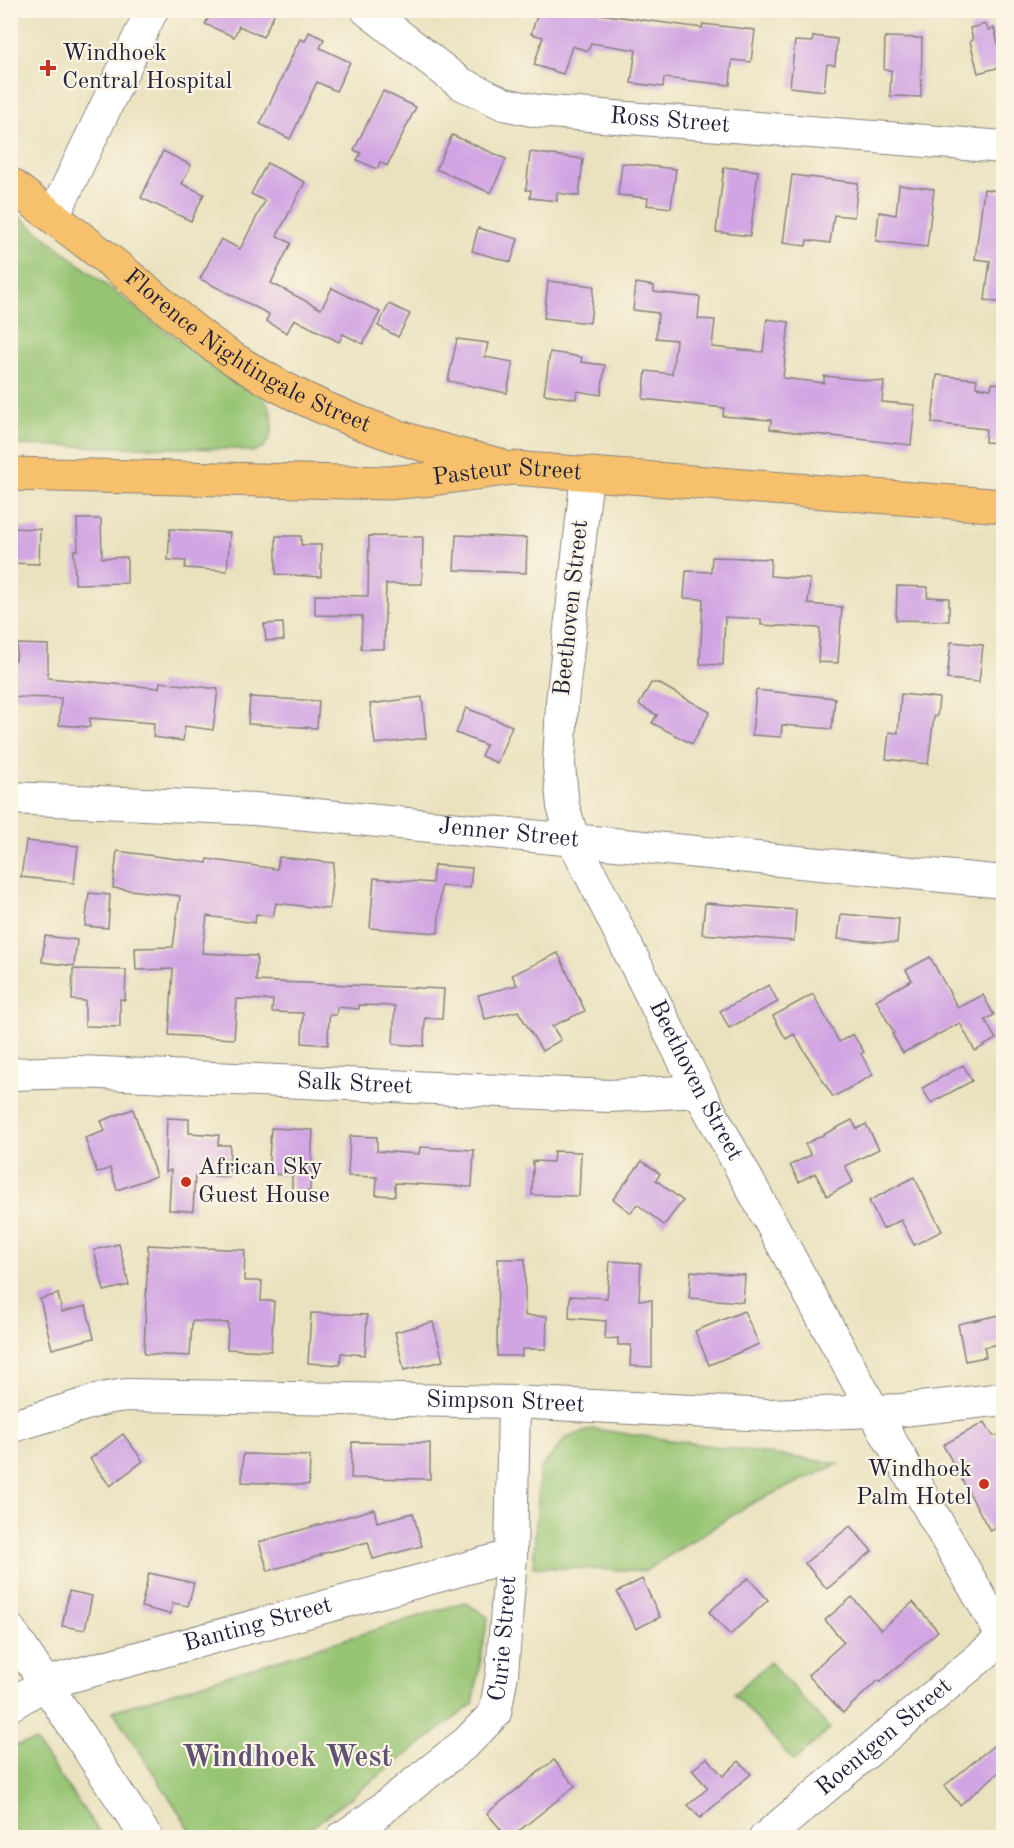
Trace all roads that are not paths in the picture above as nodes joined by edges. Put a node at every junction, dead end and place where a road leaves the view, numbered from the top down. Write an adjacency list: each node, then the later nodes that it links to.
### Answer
1 (152, 10): 5 (street)
2 (367, 10): 3 (street, Ross Street)
3 (1004, 147)
4 (10, 184): 5 (main road, Florence Nightingale Street)
5 (52, 217): 6 (main road, Florence Nightingale Street)
6 (369, 426): 7 (main road, Florence Nightingale Street); 10 (main road)
7 (513, 468): 9 (main road, Pasteur Street); 10 (main road, Pasteur Street)
8 (10, 474): 10 (main road, Pasteur Street)
9 (586, 474): 11 (main road, Pasteur Street); 13 (street, Beethoven Street)
10 (354, 482)
11 (1004, 506)
12 (10, 798): 13 (street, Jenner Street)
13 (573, 839): 14 (street, Jenner Street); 16 (street, Beethoven Street)
14 (1004, 882)
15 (10, 1074): 16 (street, Salk Street)
16 (699, 1091): 19 (street, Beethoven Street)
17 (1004, 1399): 19 (street, Simpson Street)
18 (514, 1402): 19 (street, Simpson Street); 20 (street, Simpson Street); 21 (street, Curie Street)
19 (874, 1412): 23 (street, Beethoven Street)
20 (10, 1427)
21 (510, 1556): 24 (street, Banting Street); 27 (street, Curie Street)
22 (10, 1630): 24 (street)
23 (1003, 1638): 28 (street, Roentgen Street)
24 (46, 1683): 25 (street, Banting Street); 26 (street)
25 (10, 1705)
26 (147, 1838)
27 (342, 1838)
28 (765, 1838)

